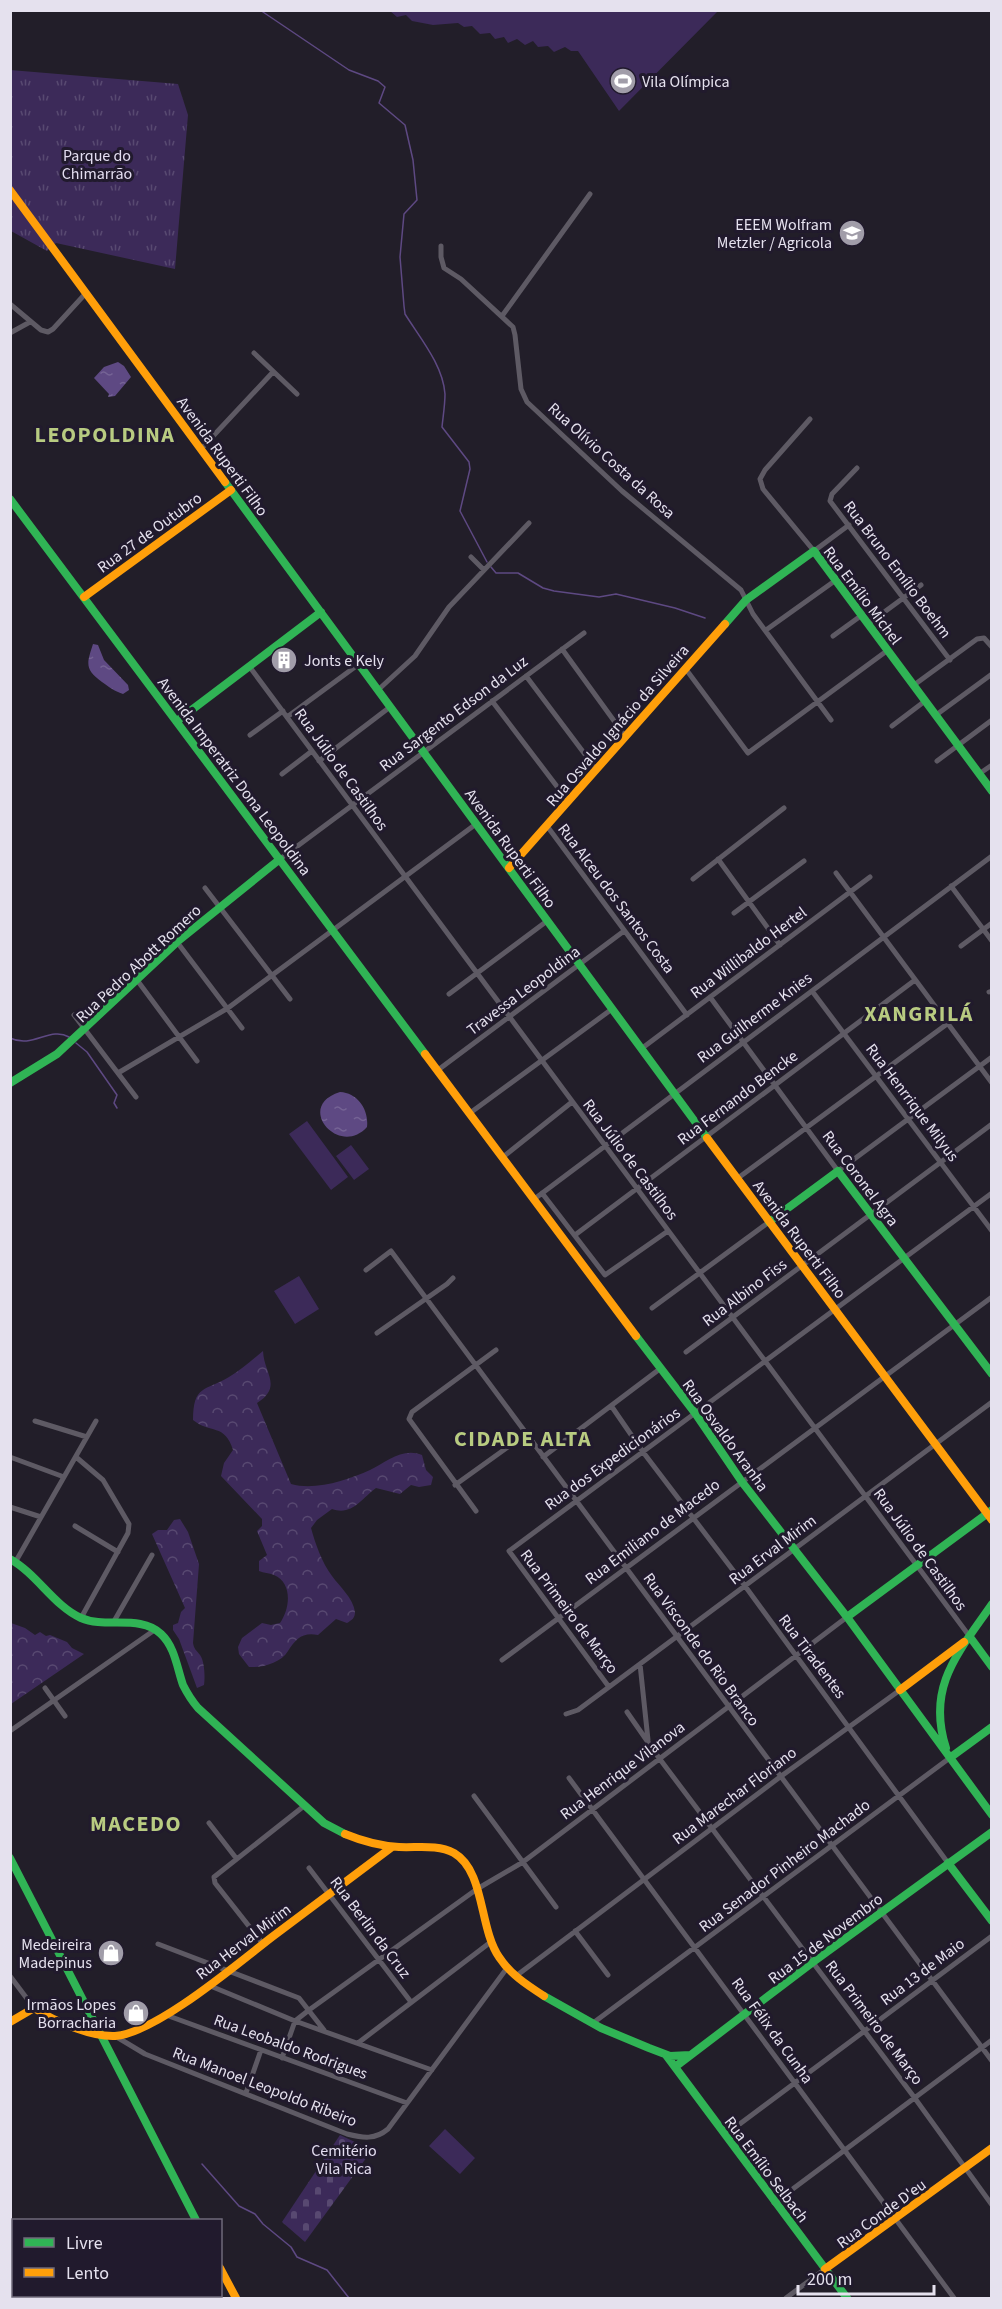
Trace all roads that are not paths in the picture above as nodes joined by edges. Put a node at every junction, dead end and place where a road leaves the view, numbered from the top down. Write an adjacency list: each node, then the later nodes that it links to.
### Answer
1 (10, 190): 4 (main road, Avenida Ruperti Filho)
2 (590, 194): 6 (street)
3 (441, 246): 6 (street, Rua Olívio Costa da Rosa)
4 (86, 293): 7 (street); 13 (main road, Avenida Ruperti Filho)
5 (10, 304): 7 (street)
6 (502, 316): 26 (street, Rua Olívio Costa da Rosa)
7 (30, 322): 8 (street)
8 (10, 333)
9 (254, 353): 10 (street)
10 (273, 372): 11 (street); 13 (street)
11 (297, 394)
12 (810, 419): 19 (street, Rua Emílio Michel)
13 (201, 449): 15 (main road, Avenida Ruperti Filho)
14 (857, 468): 18 (street, Rua Bruno Emílio Boehm)
15 (231, 490): 24 (main road, Rua 27 de Outubro); 27 (main road, Avenida Ruperti Filho)
16 (10, 499): 24 (main road, Avenida Imperatriz Dona Leopoldina)
17 (529, 523): 21 (street)
18 (849, 525): 19 (street); 25 (street, Rua Bruno Emílio Boehm)
19 (814, 551): 22 (main road, Rua Emílio Michel); 26 (main road, Rua Osvaldo Ignácio da Silveira)
20 (471, 556): 21 (street)
21 (484, 570): 43 (street)
22 (836, 580): 28 (main road, Rua Emílio Michel); 30 (street)
23 (921, 585): 25 (street)
24 (84, 597): 53 (main road, Avenida Imperatriz Dona Leopoldina)
25 (903, 598): 29 (street); 36 (street, Rua Bruno Emílio Boehm)
26 (746, 600): 30 (street, Rua Olívio Costa da Rosa); 39 (main road, Rua Osvaldo Ignácio da Silveira)
27 (321, 612): 37 (main road, Avenida Ruperti Filho); 38 (main road)
28 (862, 615): 29 (main road, Rua Emílio Michel); 32 (street)
29 (868, 624): 35 (main road, Rua Emílio Michel)
30 (766, 630): 46 (street, Rua Olívio Costa da Rosa)
31 (584, 633): 34 (street, Rua Sargento Edson da Luz)
32 (833, 636)
33 (992, 647): 36 (street)
34 (562, 649): 41 (street, Rua Sargento Edson da Luz); 56 (street)
35 (888, 650): 42 (main road, Rua Emílio Michel); 46 (street)
36 (950, 660): 42 (street)
37 (359, 664): 43 (main road, Avenida Ruperti Filho); 50 (street)
38 (249, 666): 48 (street, Rua Júlio de Castilhos); 53 (main road)
39 (685, 668): 46 (street); 56 (main road, Rua Osvaldo Ignácio da Silveira)
40 (992, 674): 49 (street)
41 (526, 676): 44 (street, Rua Sargento Edson da Luz); 63 (street)
42 (914, 685): 45 (main road, Rua Emílio Michel)
43 (378, 690): 47 (main road, Avenida Ruperti Filho)
44 (492, 700): 59 (street, Rua Sargento Edson da Luz); 67 (street)
45 (925, 700): 49 (main road, Rua Emílio Michel); 54 (street)
46 (817, 702): 51 (street, Rua Olívio Costa da Rosa)
47 (390, 707): 59 (main road, Avenida Ruperti Filho); 60 (street)
48 (283, 711): 50 (street, Rua Júlio de Castilhos); 55 (street)
49 (936, 715): 57 (main road, Rua Emílio Michel)
50 (287, 717): 58 (street, Rua Júlio de Castilhos)
51 (831, 720)
52 (992, 720): 57 (street)
53 (177, 721): 73 (main road, Avenida Imperatriz Dona Leopoldina)
54 (892, 726)
55 (250, 735)
56 (625, 736): 63 (main road, Rua Osvaldo Ignácio da Silveira)
57 (958, 746): 61 (street); 65 (main road, Rua Emílio Michel)
58 (312, 752): 60 (street, Rua Júlio de Castilhos); 64 (street)
59 (424, 752): 68 (street, Rua Sargento Edson da Luz); 70 (main road, Avenida Ruperti Filho)
60 (319, 761): 68 (street, Rua Júlio de Castilhos)
61 (937, 761)
62 (992, 765): 65 (street)
63 (596, 769): 67 (main road, Rua Osvaldo Ignácio da Silveira)
64 (282, 774)
65 (979, 774): 66 (main road, Rua Emílio Michel)
66 (992, 791)
67 (568, 801): 71 (main road, Rua Osvaldo Ignácio da Silveira)
68 (352, 805): 73 (street, Rua Sargento Edson da Luz); 78 (street, Rua Júlio de Castilhos)
69 (784, 808): 74 (street)
70 (476, 824): 76 (main road, Avenida Ruperti Filho); 78 (street)
71 (547, 826): 76 (main road, Rua Osvaldo Ignácio da Silveira); 91 (street, Rua Alceu dos Santos Costa)
72 (992, 856): 81 (street, Rua Guilherme Knies)
73 (280, 859): 85 (main road, Rua Pedro Abott Romero); 89 (main road, Avenida Imperatriz Dona Leopoldina)
74 (718, 859): 80 (street); 84 (street)
75 (804, 861): 84 (street)
76 (509, 868): 87 (main road, Avenida Ruperti Filho)
77 (836, 873): 83 (street)
78 (405, 877): 89 (street); 98 (street, Rua Júlio de Castilhos)
79 (870, 878): 83 (street, Rua Willibaldo Hertel)
80 (693, 879)
81 (951, 886): 90 (street); 92 (street, Rua Guilherme Knies)
82 (205, 888): 85 (street)
83 (851, 892): 92 (street); 95 (street, Rua Willibaldo Hertel)
84 (749, 902): 86 (street); 95 (street)
85 (219, 906): 94 (main road, Rua Pedro Abott Romero); 99 (street)
86 (734, 913)
87 (547, 921): 97 (main road, Avenida Ruperti Filho); 98 (street)
88 (992, 923): 90 (street)
89 (333, 930): 99 (street); 122 (main road, Avenida Imperatriz Dona Leopoldina)
90 (983, 930): 93 (street); 96 (street)
91 (624, 931): 97 (street, Travessa Leopoldina); 109 (street, Rua Alceu dos Santos Costa)
92 (884, 937): 101 (street); 102 (street, Rua Guilherme Knies)
93 (992, 941)
94 (177, 942): 100 (main road, Rua Pedro Abott Romero); 106 (street)
95 (780, 945): 104 (street, Rua Willibaldo Hertel)
96 (961, 946)
97 (580, 965): 107 (main road, Avenida Ruperti Filho); 110 (street, Travessa Leopoldina)
98 (477, 973): 103 (street); 110 (street, Rua Júlio de Castilhos)
99 (272, 976): 105 (street); 106 (street)
100 (137, 980): 113 (main road, Rua Pedro Abott Romero); 115 (street)
101 (915, 980): 111 (street); 114 (street, Rua Fernando Bencke)
102 (812, 991): 114 (street, Rua Henrrique Milyus); 116 (street, Rua Guilherme Knies)
103 (449, 994)
104 (710, 997): 109 (street, Rua Willibaldo Hertel); 116 (street, Rua Coronel Agra)
105 (290, 999)
106 (228, 1008): 112 (street); 115 (street)
107 (612, 1009): 117 (main road, Avenida Ruperti Filho); 120 (street)
108 (74, 1015): 113 (street)
109 (687, 1015): 117 (street, Rua Willibaldo Hertel)
110 (510, 1017): 120 (street, Rua Júlio de Castilhos); 122 (street, Travessa Leopoldina)
111 (947, 1024): 121 (street); 124 (street)
112 (242, 1028)
113 (85, 1030): 123 (street); 125 (main road, Rua Pedro Abott Romero)
114 (845, 1033): 124 (street, Rua Henrrique Milyus); 127 (street, Rua Fernando Bencke)
115 (179, 1038): 119 (street); 123 (street)
116 (743, 1042): 127 (street, Rua Coronel Agra); 128 (street, Rua Guilherme Knies)
117 (641, 1049): 128 (main road, Avenida Ruperti Filho)
118 (992, 1057): 121 (street)
119 (197, 1061)
120 (542, 1061): 130 (street, Rua Júlio de Castilhos); 131 (street)
121 (979, 1066): 126 (street); 132 (street)
122 (438, 1070): 131 (main road, Rua Osvaldo Aranha)
123 (118, 1073): 129 (street)
124 (876, 1076): 132 (street, Rua Henrrique Milyus); 134 (street)
125 (10, 1083)
126 (992, 1083)
127 (775, 1085): 134 (street, Rua Coronel Agra); 135 (street, Rua Fernando Bencke)
128 (674, 1094): 135 (main road, Avenida Ruperti Filho); 136 (street, Rua Guilherme Knies)
129 (136, 1097)
130 (572, 1102): 136 (street, Rua Júlio de Castilhos); 137 (street)
131 (470, 1113): 137 (main road, Rua Osvaldo Aranha)
132 (908, 1119): 138 (street, Rua Henrrique Milyus); 139 (street)
133 (992, 1124): 138 (street, Rua Albino Fiss)
134 (806, 1128): 139 (street, Rua Coronel Agra); 140 (street)
135 (706, 1137): 140 (main road, Avenida Ruperti Filho); 141 (street, Rua Fernando Bencke)
136 (604, 1146): 141 (street, Rua Júlio de Castilhos); 142 (street, Rua Guilherme Knies)
137 (503, 1157): 144 (main road, Rua Osvaldo Aranha)
138 (940, 1162): 145 (street, Rua Henrrique Milyus); 146 (street, Rua Albino Fiss)
139 (838, 1171): 146 (main road, Rua Coronel Agra); 147 (main road)
140 (738, 1178): 147 (main road, Avenida Ruperti Filho)
141 (636, 1189): 148 (street, Rua Júlio de Castilhos); 150 (street, Rua Fernando Bencke)
142 (542, 1193): 144 (street, Rua Guilherme Knies); 150 (street)
143 (992, 1193): 145 (street, Rua dos Expedicionários)
144 (533, 1200): 167 (main road, Rua Osvaldo Aranha)
145 (974, 1207): 149 (street, Rua Henrrique Milyus); 151 (street, Rua dos Expedicionários)
146 (871, 1214): 151 (main road, Rua Coronel Agra); 152 (street, Rua Albino Fiss)
147 (769, 1222): 152 (main road, Avenida Ruperti Filho); 154 (street)
148 (668, 1231): 150 (street); 154 (street, Rua Júlio de Castilhos)
149 (992, 1231)
150 (575, 1235)
151 (904, 1258): 159 (street, Rua dos Expedicionários); 161 (main road, Rua Coronel Agra)
152 (802, 1265): 159 (main road, Avenida Ruperti Filho); 160 (street, Rua Albino Fiss)
153 (366, 1270): 157 (street, Rua Visconde do Rio Branco)
154 (699, 1273): 158 (street); 160 (street, Rua Júlio de Castilhos)
155 (453, 1278): 157 (street)
156 (992, 1297): 161 (street, Rua Emiliano de Macedo)
157 (426, 1298): 162 (street); 166 (street, Rua Visconde do Rio Branco)
158 (652, 1308)
159 (835, 1309): 165 (street, Rua dos Expedicionários); 169 (main road, Avenida Ruperti Filho)
160 (732, 1317): 164 (street, Rua Albino Fiss); 165 (street, Rua Júlio de Castilhos)
161 (954, 1324): 168 (main road, Rua Coronel Agra); 169 (street, Rua Emiliano de Macedo)
162 (377, 1333)
163 (496, 1350): 166 (street)
164 (686, 1352)
165 (765, 1361): 172 (street, Rua dos Expedicionários); 175 (street, Rua Júlio de Castilhos)
166 (475, 1366): 176 (street, Rua Visconde do Rio Branco); 185 (street)
167 (661, 1368): 171 (street); 172 (main road, Rua Osvaldo Aranha)
168 (992, 1374)
169 (886, 1377): 175 (street, Rua Emiliano de Macedo); 178 (main road, Avenida Ruperti Filho)
170 (992, 1402): 178 (street, Rua Erval Mirim)
171 (612, 1407): 179 (street, Rua Tiradentes); 182 (street)
172 (695, 1413): 179 (street, Rua dos Expedicionários); 184 (main road, Rua Osvaldo Aranha)
173 (35, 1420): 177 (street)
174 (96, 1421): 177 (street)
175 (815, 1428): 184 (street, Rua Emiliano de Macedo); 186 (street, Rua Júlio de Castilhos)
176 (526, 1434): 182 (street, Rua Visconde do Rio Branco); 185 (street)
177 (87, 1437): 181 (street)
178 (935, 1444): 186 (street, Rua Erval Mirim); 190 (main road, Avenida Ruperti Filho)
179 (643, 1452): 187 (street, Rua dos Expedicionários); 192 (street, Rua Tiradentes)
180 (10, 1457): 183 (street)
181 (76, 1457): 183 (street); 196 (street)
182 (543, 1457): 187 (street, Rua Visconde do Rio Branco)
183 (64, 1478): 191 (street)
184 (742, 1482): 192 (street, Rua Emiliano de Macedo); 194 (main road, Rua Osvaldo Aranha)
185 (455, 1485): 189 (street)
186 (866, 1496): 194 (street, Rua Erval Mirim); 199 (street, Rua Júlio de Castilhos)
187 (575, 1500): 195 (street, Rua dos Expedicionários); 200 (street, Rua Visconde do Rio Branco)
188 (10, 1507): 191 (street)
189 (476, 1510)
190 (990, 1515): 199 (main road, Rua Henrique Vilanova)
191 (41, 1517): 198 (street)
192 (693, 1517): 200 (street, Rua Emiliano de Macedo); 201 (street, Rua Tiradentes)
193 (75, 1526): 196 (street)
194 (794, 1549): 201 (street, Rua Erval Mirim); 203 (main road, Rua Osvaldo Aranha)
195 (509, 1551): 205 (street, Rua Primeiro de Março)
196 (118, 1552): 204 (street)
197 (152, 1555): 206 (street)
198 (13, 1560): 204 (main road)
199 (917, 1567): 203 (main road, Rua Henrique Vilanova); 209 (street, Rua Júlio de Castilhos)
200 (625, 1568): 205 (street, Rua Emiliano de Macedo); 208 (street, Rua Visconde do Rio Branco)
201 (745, 1586): 208 (street, Rua Erval Mirim); 210 (street, Rua Tiradentes)
202 (992, 1604): 209 (main road)
203 (847, 1617): 210 (street, Rua Henrique Vilanova); 216 (main road, Rua Osvaldo Aranha)
204 (81, 1618): 206 (main road)
205 (558, 1618): 211 (street, Rua Emiliano de Macedo); 214 (street, Rua Primeiro de Março)
206 (113, 1623): 207 (main road)
207 (156, 1629): 217 (street); 233 (main road)
208 (676, 1637): 212 (street, Rua Erval Mirim); 218 (street, Rua Visconde do Rio Branco)
209 (970, 1638): 213 (main road, Rua Júlio de Castilhos); 216 (main road, Rua Marechar Floriano); 225 (main road)
210 (796, 1657): 218 (street, Rua Henrique Vilanova); 222 (street, Rua Tiradentes)
211 (502, 1660)
212 (640, 1664): 214 (street, Rua Erval Mirim); 226 (street)
213 (992, 1668)
214 (609, 1687): 220 (street, Rua Erval Mirim)
215 (45, 1688): 217 (street)
216 (900, 1690): 222 (street, Rua Marechar Floriano); 225 (main road, Rua Osvaldo Aranha)
217 (54, 1701): 221 (street); 224 (street)
218 (728, 1707): 228 (street, Rua Henrique Vilanova); 229 (street, Rua Visconde do Rio Branco)
219 (627, 1712): 226 (street, Rua Primeiro de Março)
220 (567, 1714)
221 (65, 1716)
222 (849, 1727): 229 (street, Rua Marechar Floriano); 232 (street, Rua Tiradentes)
223 (992, 1727): 227 (main road, Rua Senador Pinheiro Machado)
224 (10, 1731)
225 (936, 1731): 227 (main road, Rua Osvaldo Aranha)
226 (648, 1743): 228 (street, Rua Primeiro de Março)
227 (949, 1755): 232 (street, Rua Senador Pinheiro Machado); 235 (main road, Rua Osvaldo Aranha)
228 (659, 1758): 234 (street, Rua Henrique Vilanova); 237 (street, Rua Primeiro de Março)
229 (780, 1777): 237 (street, Rua Marechar Floriano); 239 (street, Rua Visconde do Rio Branco)
230 (568, 1778): 234 (street, Rua Félix da Cunha)
231 (474, 1796): 243 (street)
232 (899, 1796): 239 (street, Rua Senador Pinheiro Machado); 244 (street, Rua Tiradentes)
233 (304, 1806): 240 (main road); 242 (street)
234 (593, 1809): 243 (street, Rua Henrique Vilanova); 246 (street, Rua Félix da Cunha)
235 (992, 1815)
236 (209, 1822): 242 (street)
237 (712, 1828): 246 (street, Rua Marechar Floriano); 249 (street, Rua Primeiro de Março)
238 (992, 1832): 244 (main road, Rua 15 de Novembro)
239 (832, 1846): 249 (street, Rua Senador Pinheiro Machado); 251 (street, Rua Visconde do Rio Branco)
240 (392, 1847): 247 (main road); 248 (main road, Rua Herval Mirim)
241 (10, 1858): 278 (main road)
242 (236, 1858): 257 (street)
243 (522, 1862): 247 (street, Rua Henrique Vilanova); 250 (street)
244 (948, 1863): 251 (main road, Rua 15 de Novembro); 252 (main road, Rua Tiradentes)
245 (309, 1868): 248 (street, Rua Berlin da Cruz)
246 (645, 1878): 253 (street, Rua Marechar Floriano); 258 (street, Rua Félix da Cunha)
247 (477, 1889): 255 (main road); 259 (street, Rua Henrique Vilanova)
248 (330, 1894): 257 (main road, Rua Herval Mirim); 259 (street, Rua Berlin da Cruz)
249 (764, 1897): 258 (street, Rua Senador Pinheiro Machado); 260 (street, Rua Primeiro de Março)
250 (556, 1907)
251 (882, 1912): 260 (main road, Rua 15 de Novembro); 266 (street, Rua Visconde do Rio Branco)
252 (992, 1921)
253 (575, 1931): 263 (street); 265 (street, Rua Marechar Floriano)
254 (992, 1936): 266 (street, Rua 13 de Maio)
255 (492, 1941): 261 (main road); 268 (street)
256 (158, 1944): 262 (street)
257 (263, 1944): 262 (main road, Rua Herval Mirim)
258 (696, 1948): 272 (street, Rua Félix da Cunha); 275 (street, Rua Senador Pinheiro Machado)
259 (378, 1959): 268 (street, Rua Berlin da Cruz); 270 (street, Rua Henrique Vilanova)
260 (813, 1962): 272 (main road, Rua 15 de Novembro); 277 (street, Rua Primeiro de Março)
261 (507, 1968): 265 (main road); 289 (street, Rua Manoel Leopoldo Ribeiro)
262 (227, 1971): 267 (main road, Rua Herval Mirim); 270 (street)
263 (608, 1975)
264 (10, 1976): 269 (street)
265 (516, 1976): 275 (main road)
266 (932, 1980): 277 (street, Rua 13 de Maio); 282 (street, Rua Visconde do Rio Branco)
267 (207, 1985): 271 (main road, Rua Herval Mirim); 273 (street)
268 (411, 2002): 281 (street)
269 (34, 2008): 274 (main road); 278 (main road, Rua Herval Mirim)
270 (309, 2010): 273 (street, Rua Henrique Vilanova); 276 (street)
271 (166, 2015): 279 (main road, Rua Herval Mirim); 283 (street, Rua Leobaldo Rodrigues)
272 (745, 2015): 285 (main road, Rua 15 de Novembro); 290 (street, Rua Félix da Cunha)
273 (295, 2021): 276 (street); 286 (street)
274 (10, 2022)
275 (593, 2023): 284 (main road)
276 (325, 2031): 281 (street)
277 (865, 2031): 290 (street, Rua 13 de Maio); 292 (street, Rua Primeiro de Março)
278 (101, 2034): 279 (main road, Rua Herval Mirim); 300 (main road)
279 (115, 2036): 291 (street, Rua Manoel Leopoldo Ribeiro)
280 (992, 2040): 282 (street)
281 (358, 2043): 289 (street)
282 (981, 2047): 287 (street, Rua Visconde do Rio Branco); 292 (street)
283 (261, 2050): 286 (street, Rua Leobaldo Rodrigues); 291 (street)
284 (666, 2055): 285 (main road); 288 (main road, Rua Emílio Selbach)
285 (690, 2055): 288 (main road, Rua 15 de Novembro)
286 (282, 2058): 293 (street, Rua Leobaldo Rodrigues)
287 (992, 2061)
288 (675, 2067): 294 (main road, Rua Emílio Selbach)
289 (432, 2070): 293 (street, Rua Manoel Leopoldo Ribeiro)
290 (795, 2082): 294 (street, Rua 13 de Maio); 296 (street, Rua Félix da Cunha)
291 (246, 2093): 293 (street, Rua Manoel Leopoldo Ribeiro)
292 (914, 2097): 296 (street); 297 (street, Rua Primeiro de Março)
293 (407, 2103)
294 (725, 2135): 298 (main road, Rua Emílio Selbach)
295 (992, 2148): 297 (main road, Rua Conde D'eu)
296 (844, 2149): 298 (street); 301 (street, Rua Félix da Cunha)
297 (965, 2168): 299 (street, Rua Primeiro de Março); 301 (main road, Rua Conde D'eu)
298 (774, 2203): 302 (main road, Rua Emílio Selbach)
299 (992, 2205)
300 (195, 2219)
301 (896, 2219): 302 (main road, Rua Conde D'eu); 307 (street, Rua Félix da Cunha)
302 (825, 2269): 305 (street, Rua Conde D'eu); 306 (main road, Rua Emílio Selbach)
303 (222, 2272): 304 (main road)
304 (236, 2298)
305 (786, 2298)
306 (847, 2298)
307 (954, 2298)

